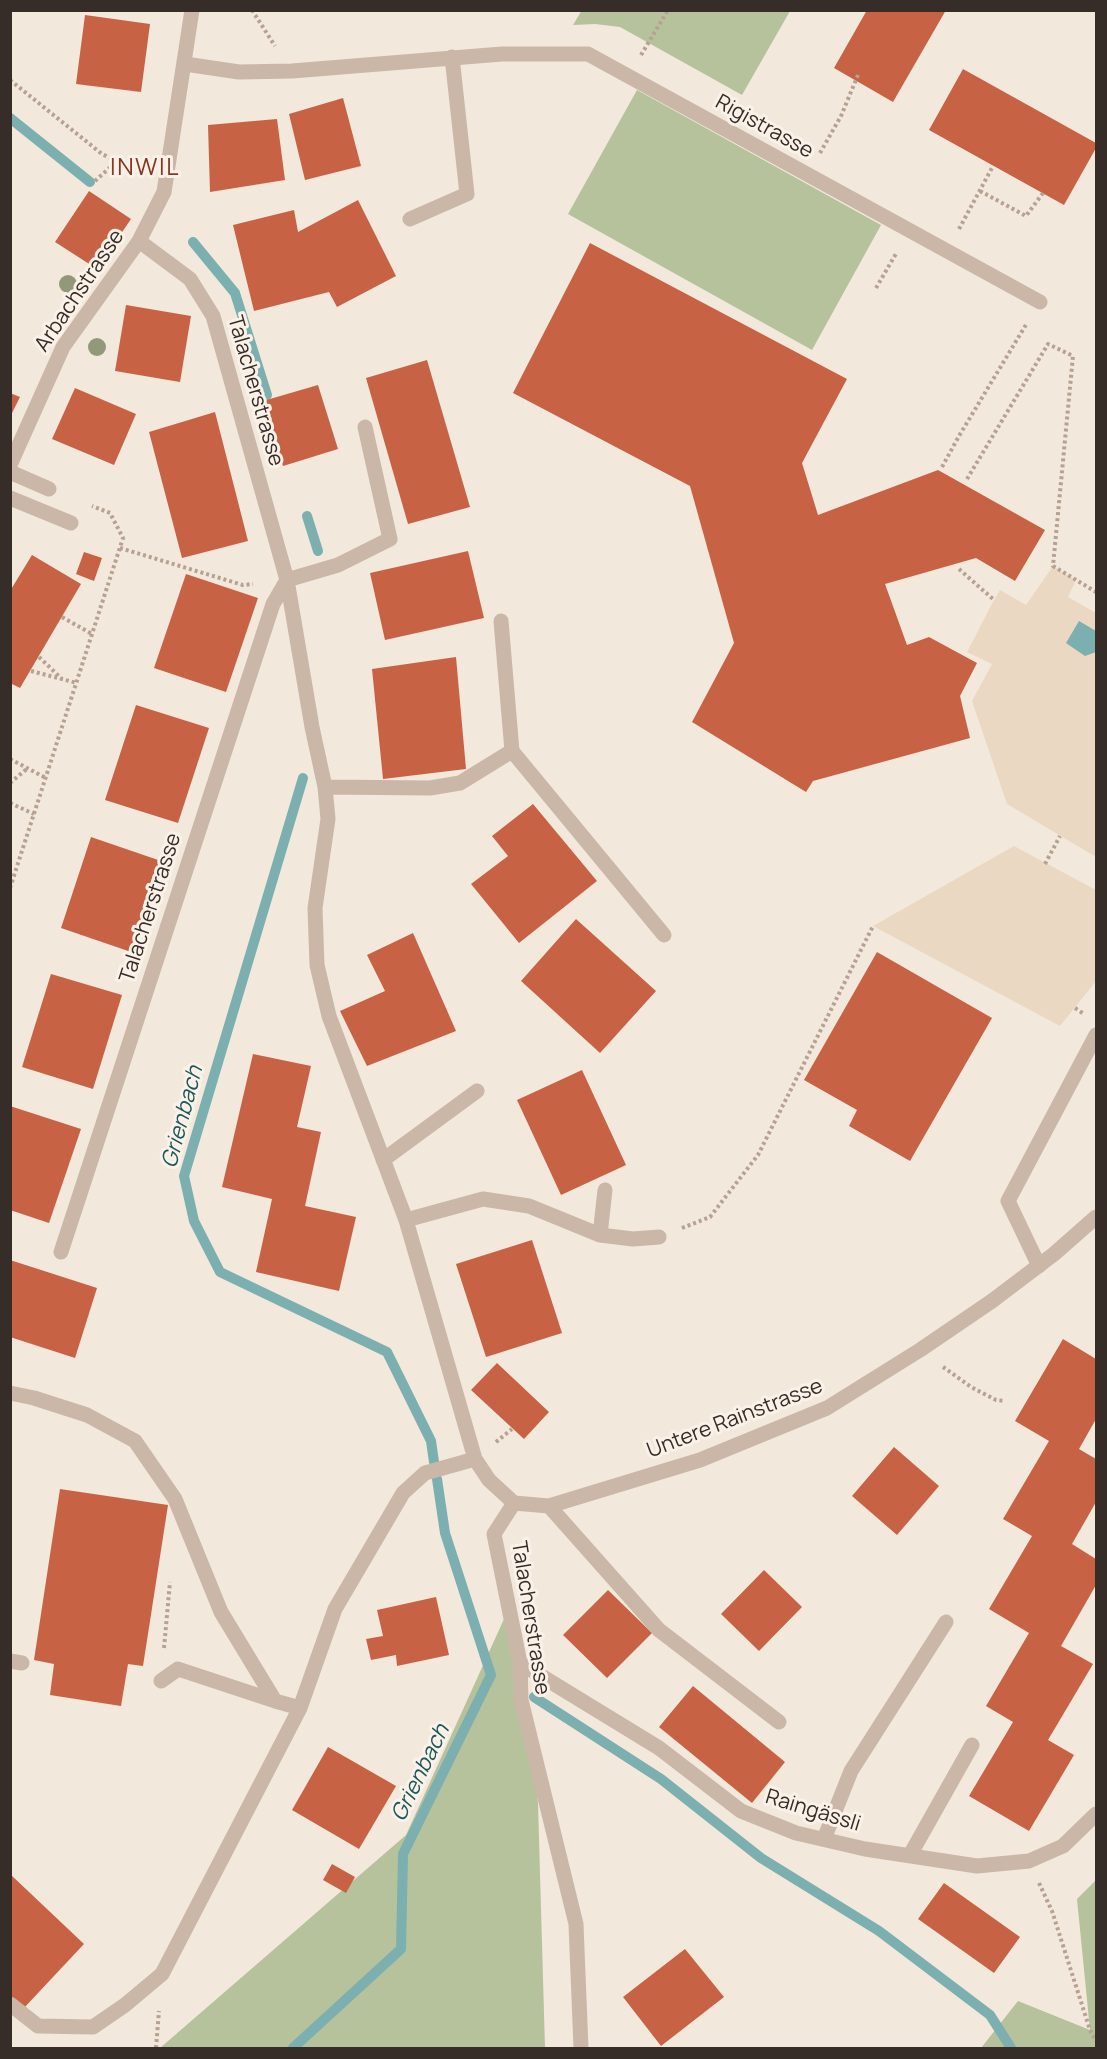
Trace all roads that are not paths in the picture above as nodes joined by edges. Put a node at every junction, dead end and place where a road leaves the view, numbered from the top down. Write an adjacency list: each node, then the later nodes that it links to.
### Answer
1 (192, 10): 3 (street)
2 (452, 57): 3 (street, Rigistrasse); 4 (street); 6 (street, Rigistrasse)
3 (184, 64): 5 (street, Arbachstrasse)
4 (410, 219)
5 (139, 241): 8 (street, Arbachstrasse); 13 (street, Talacherstrasse)
6 (1040, 302)
7 (365, 427): 13 (street)
8 (10, 465)
9 (10, 472): 10 (street)
10 (49, 489)
11 (10, 498): 12 (street)
12 (71, 523)
13 (287, 580): 16 (street, Talacherstrasse); 26 (street, Talacherstrasse)
14 (501, 621): 15 (street)
15 (512, 751): 16 (street); 17 (street)
16 (325, 787): 20 (street, Talacherstrasse)
17 (664, 935)
18 (1096, 1035): 27 (street)
19 (477, 1091): 20 (street)
20 (383, 1160): 23 (street, Talacherstrasse)
21 (604, 1190): 24 (street)
22 (1096, 1217): 27 (street, Untere Rainstrasse)
23 (406, 1220): 24 (street); 29 (street, Talacherstrasse)
24 (600, 1235): 25 (street)
25 (659, 1237)
26 (61, 1252)
27 (1039, 1266): 31 (street, Untere Rainstrasse)
28 (10, 1394): 35 (street)
29 (469, 1461): 30 (street, Talacherstrasse); 36 (street)
30 (514, 1503): 31 (street, Untere Rainstrasse); 33 (street, Talacherstrasse)
31 (549, 1506): 37 (street)
32 (946, 1622): 40 (street)
33 (520, 1663): 40 (street, Raingässli); 43 (street, Talacherstrasse)
34 (161, 1681): 35 (street)
35 (275, 1701): 36 (street)
36 (300, 1708): 42 (street)
37 (779, 1722)
38 (972, 1745): 41 (street)
39 (1096, 1814): 41 (street, Raingässli)
40 (824, 1839): 41 (street, Raingässli)
41 (910, 1855)
42 (10, 2004)
43 (581, 2049)

